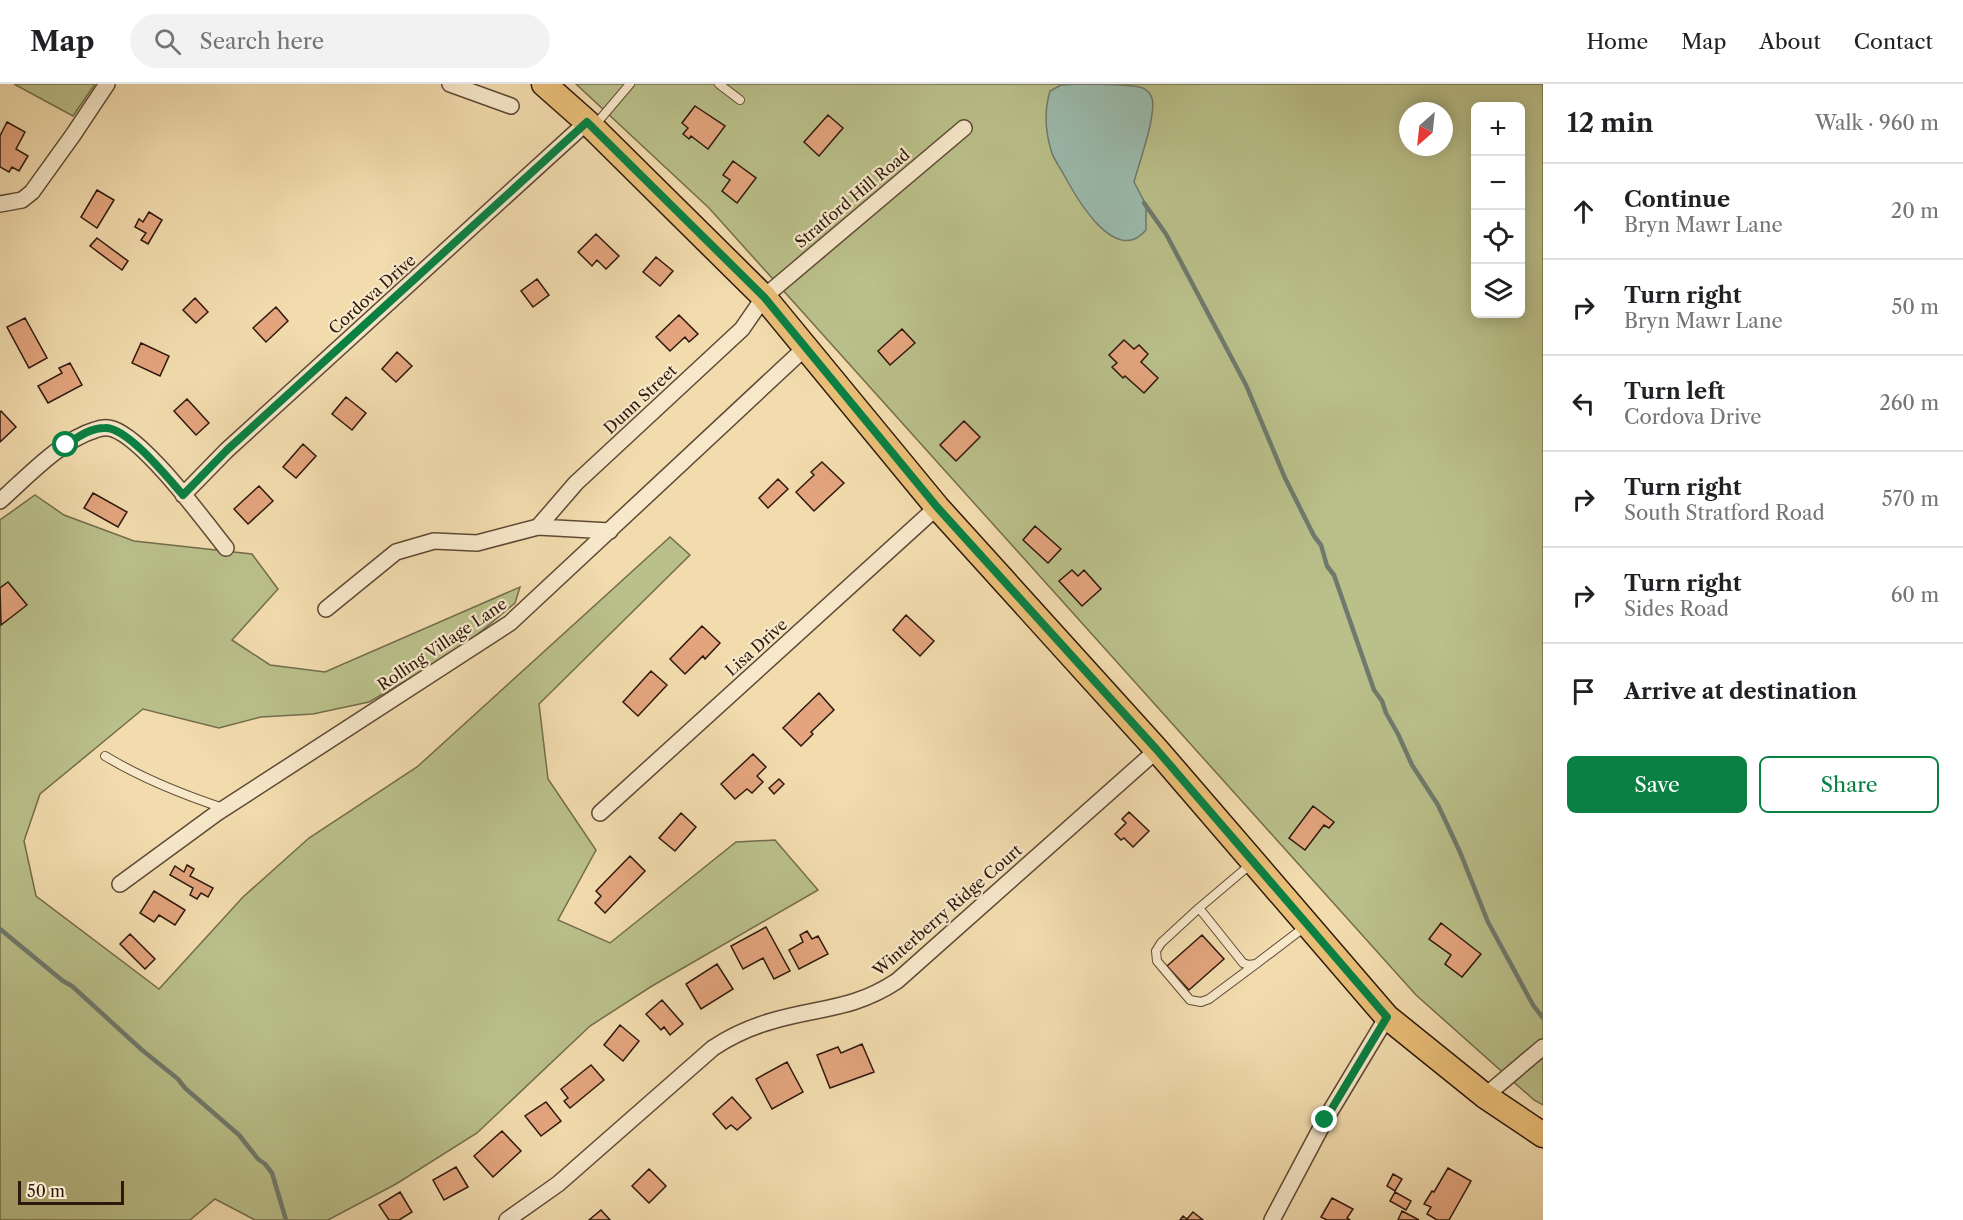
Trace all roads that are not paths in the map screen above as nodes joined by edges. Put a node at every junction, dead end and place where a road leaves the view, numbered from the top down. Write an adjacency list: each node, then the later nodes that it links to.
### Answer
1 (107, 84): 10 (street)
2 (450, 84): 7 (street)
3 (544, 84): 8 (main road)
4 (630, 84): 8 (lane)
5 (719, 84): 6 (lane)
6 (740, 100)
7 (511, 106)
8 (590, 125): 11 (main road); 13 (street, Cordova Drive)
9 (963, 128): 11 (street, Stratford Hill Road)
10 (0, 204)
11 (764, 297): 12 (main road); 16 (street, Dunn Street)
12 (806, 347): 15 (main road); 17 (street, Rolling Village Lane)
13 (183, 495): 14 (street); 18 (street)
14 (0, 501)
15 (937, 507): 20 (main road); 23 (street, Lisa Drive)
16 (538, 527): 17 (street); 19 (street)
17 (609, 531): 22 (street, Rolling Village Lane)
18 (226, 548)
19 (326, 609)
20 (1157, 750): 24 (main road); 33 (street, Winterberry Ridge Court)
21 (105, 756): 22 (lane)
22 (225, 808): 25 (street, Rolling Village Lane)
23 (600, 813)
24 (1253, 862): 26 (lane); 27 (main road)
25 (120, 884)
26 (1199, 909): 28 (lane); 28 (lane)
27 (1307, 925): 28 (lane); 29 (main road)
28 (1256, 964)
29 (1387, 1017): 31 (main road); 34 (street)
30 (1543, 1047): 31 (street)
31 (1485, 1096): 32 (main road)
32 (1543, 1135)
33 (507, 1220)
34 (1272, 1220)

